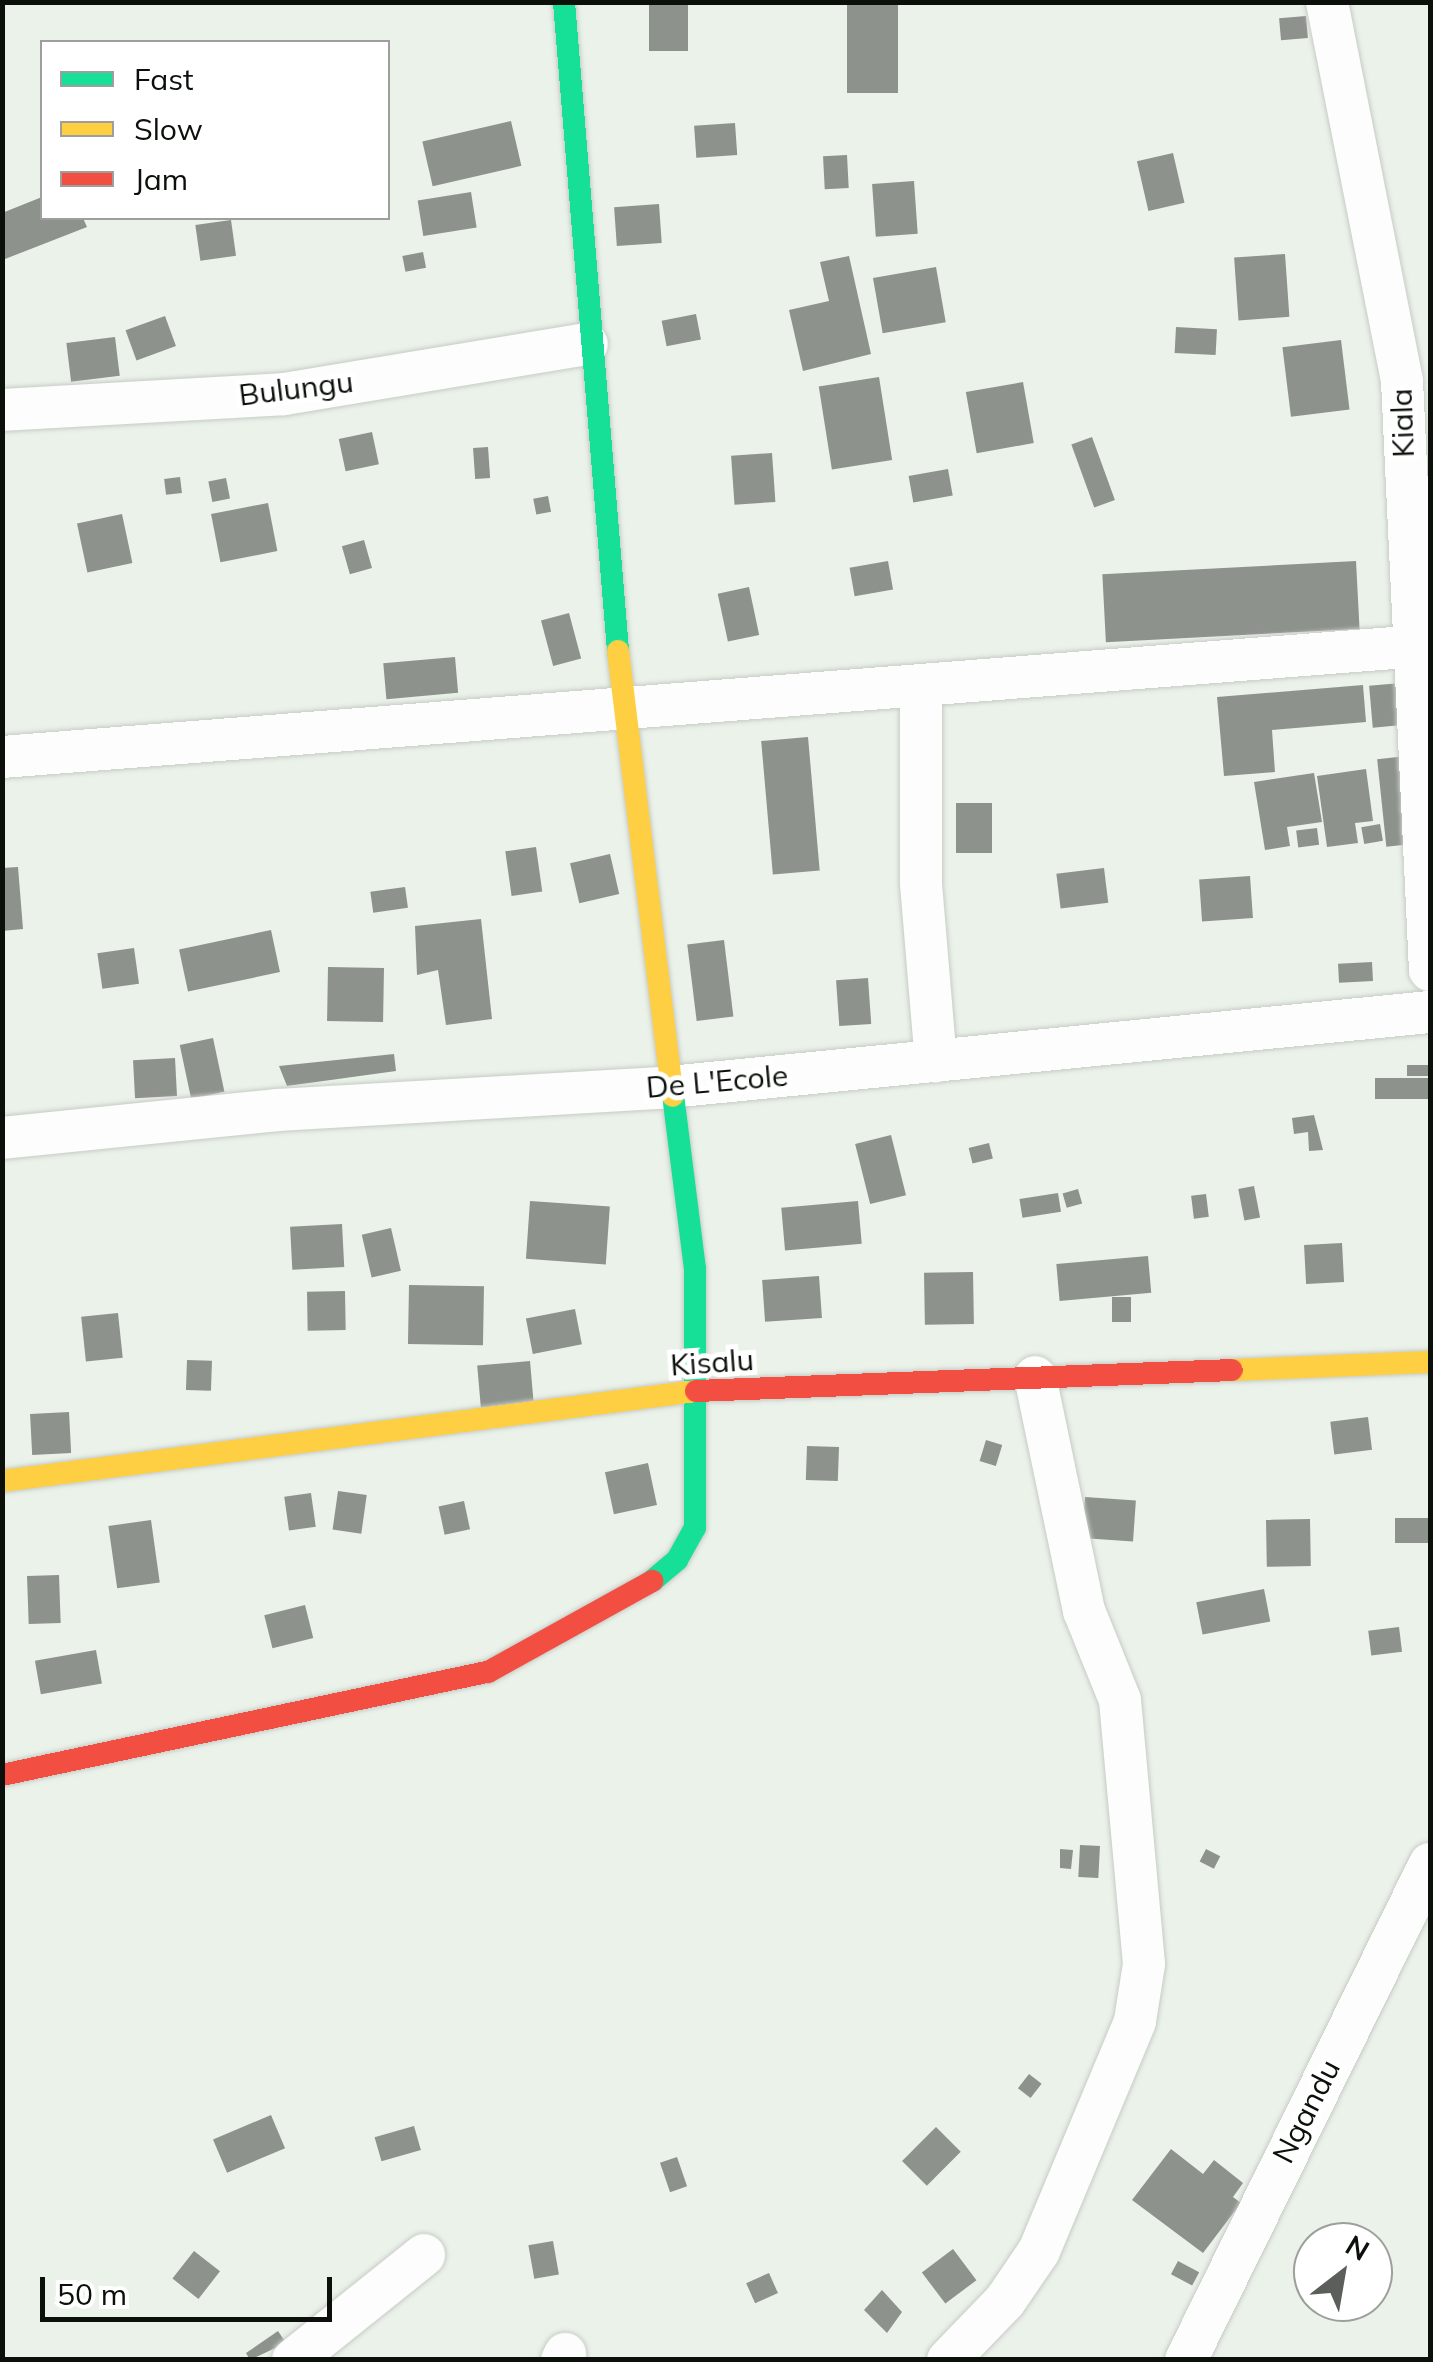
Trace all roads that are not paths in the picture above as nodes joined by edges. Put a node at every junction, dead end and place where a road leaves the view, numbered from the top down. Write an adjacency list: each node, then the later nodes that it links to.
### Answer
1 (564, 2): 3 (street)
2 (1327, 2): 4 (street, Kiala)
3 (587, 344): 5 (street, Bulungu); 8 (street)
4 (1414, 354): 6 (street, Kiala)
5 (2, 410)
6 (1420, 646): 7 (street); 10 (street, Kiala)
7 (921, 685): 8 (street); 12 (street)
8 (622, 703): 9 (street); 13 (street)
9 (2, 757)
10 (1430, 970)
11 (1430, 1012): 12 (street, De L'Ecole)
12 (936, 1061): 13 (street, De L'Ecole)
13 (670, 1087): 14 (street, De L'Ecole); 17 (street)
14 (2, 1138)
15 (1430, 1362): 16 (street, Kisalu)
16 (1036, 1377): 17 (street, Kisalu); 23 (street)
17 (696, 1391): 18 (street, Kisalu); 19 (street)
18 (2, 1481)
19 (2, 1775)
20 (1430, 1864): 24 (street, Ngandu)
21 (424, 2255): 22 (street)
22 (293, 2360)
23 (948, 2360)
24 (1186, 2360)

